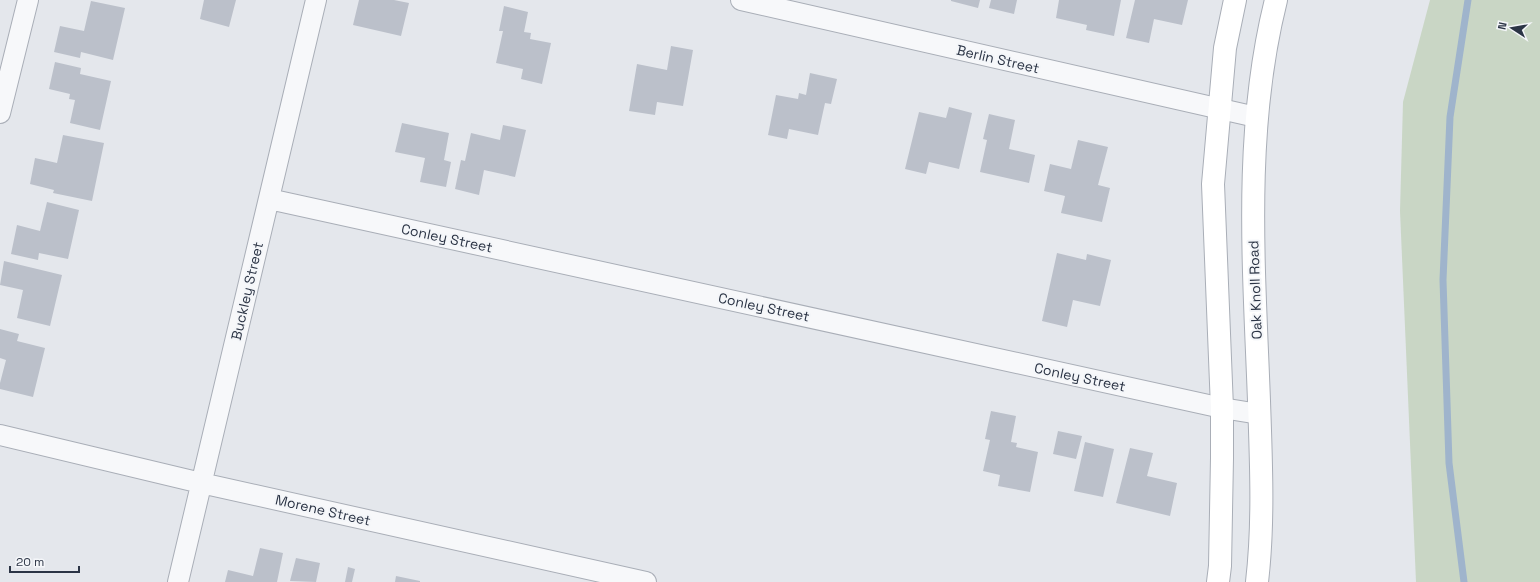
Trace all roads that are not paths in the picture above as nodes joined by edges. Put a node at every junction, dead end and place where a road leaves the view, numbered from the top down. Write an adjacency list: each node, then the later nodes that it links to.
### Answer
1 (28, 0): 7 (street)
2 (316, 0): 9 (street, Buckley Street)
3 (741, 0): 6 (street, Berlin Street)
4 (1235, 0): 6 (street)
5 (1276, 0): 8 (street, Oak Knoll Road)
6 (1219, 110): 8 (street, Berlin Street); 10 (street)
7 (0, 113)
8 (1256, 117): 11 (street, Oak Knoll Road)
9 (269, 199): 10 (street, Conley Street); 13 (street, Buckley Street)
10 (1222, 408): 11 (street, Conley Street); 16 (street)
11 (1259, 414): 17 (street, Oak Knoll Road)
12 (0, 435): 13 (street, Morene Street)
13 (201, 483): 14 (street, Buckley Street); 15 (street, Morene Street)
14 (178, 582)
15 (646, 582)
16 (1218, 582)
17 (1257, 582)

